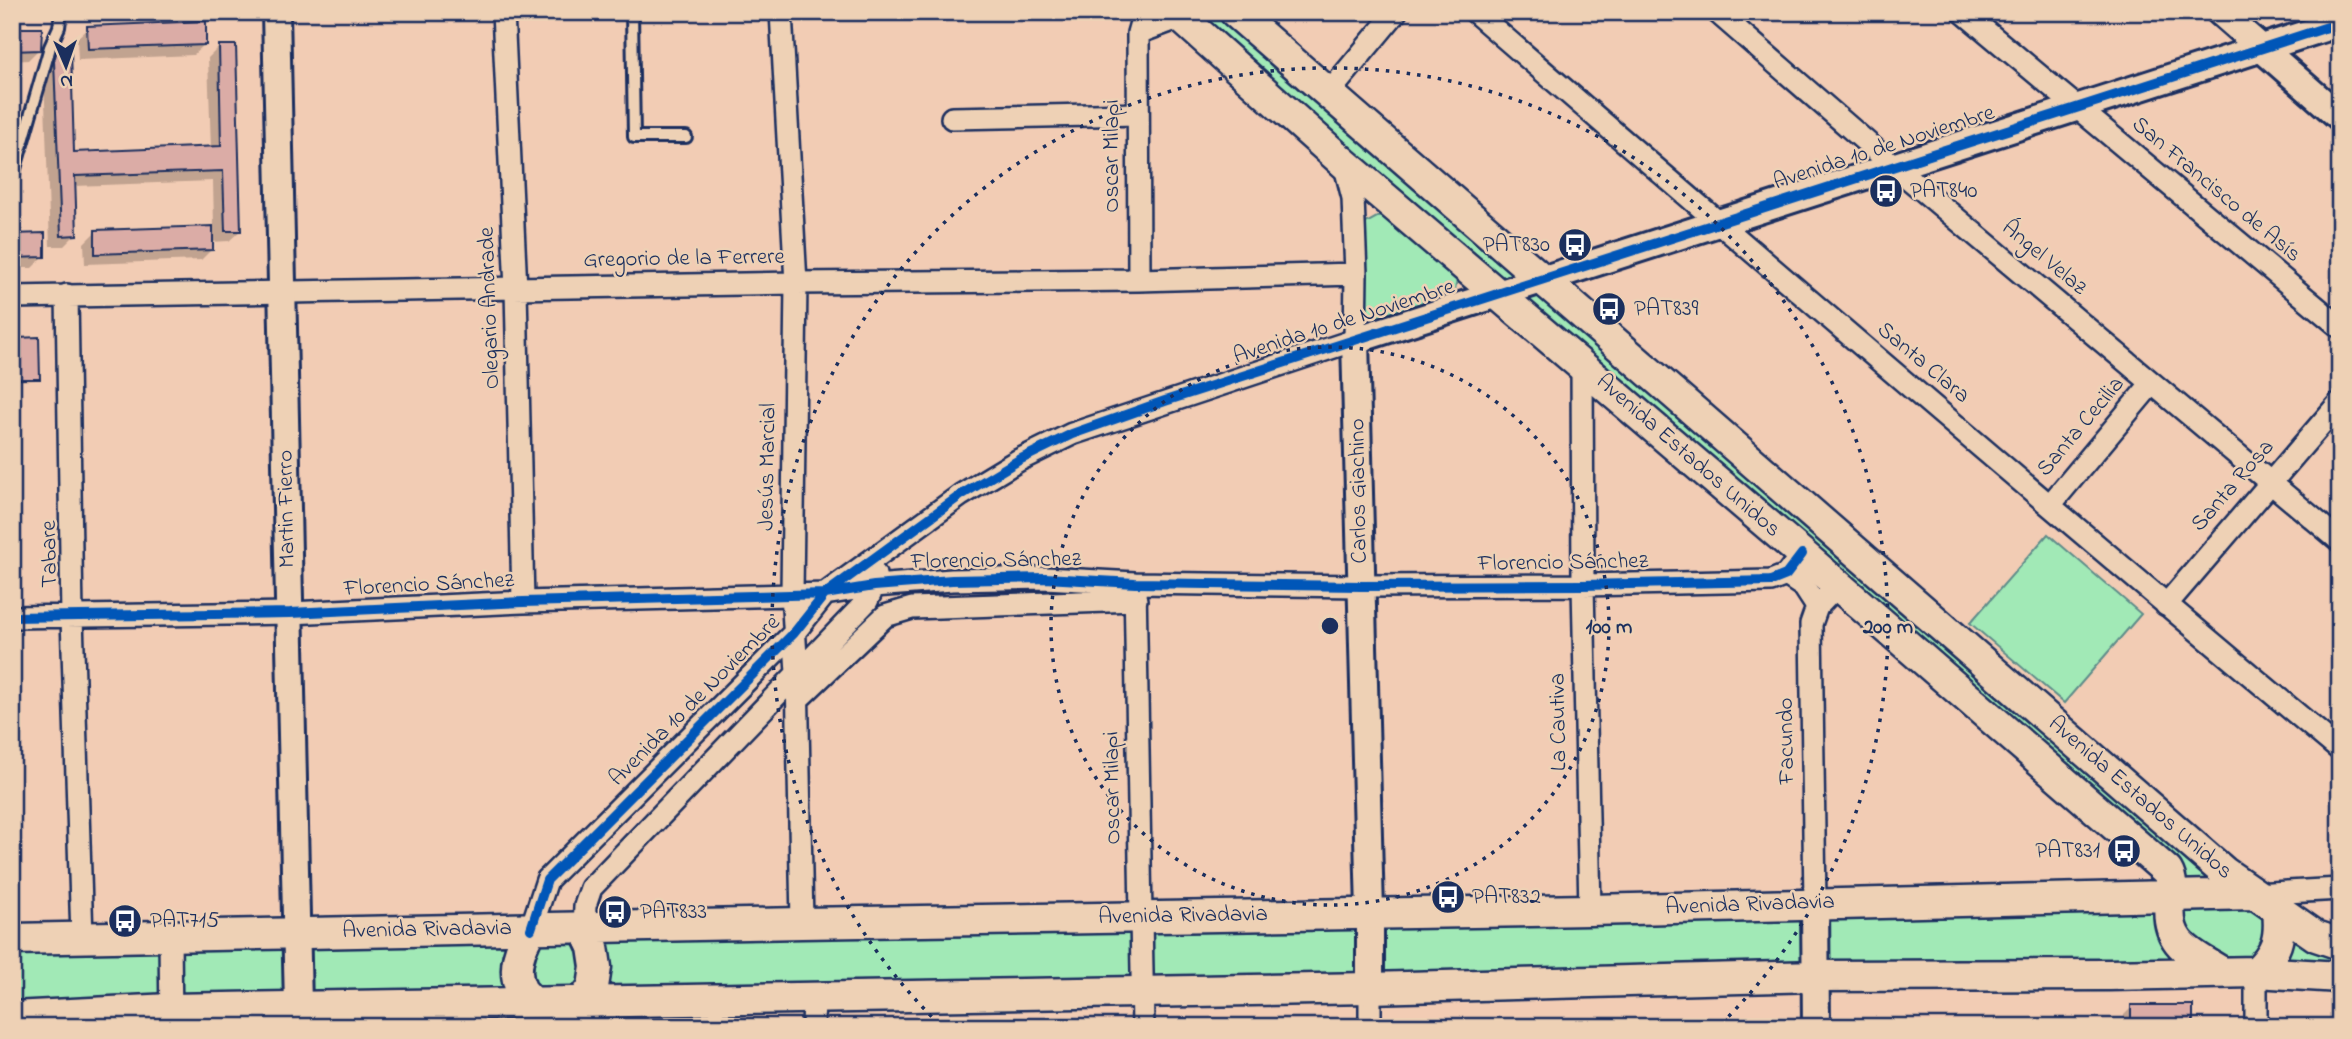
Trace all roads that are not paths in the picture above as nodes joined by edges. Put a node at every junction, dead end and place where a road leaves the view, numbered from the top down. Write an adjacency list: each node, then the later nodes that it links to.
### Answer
1 (61, 12): 25 (lane)
2 (276, 12): 32 (street, Martin Fierro)
3 (503, 12): 31 (street, Olegario Andrade)
4 (632, 12): 22 (lane)
5 (781, 12): 30 (street, Jesús Marcial)
6 (1144, 12): 15 (street, Oscar Milapi)
7 (1235, 12): 17 (main road, Avenida Estados Unidos)
8 (1396, 12): 17 (street)
9 (1475, 12): 26 (street, Santa Clara)
10 (1717, 12): 24 (street, Ángel Velaz)
11 (1963, 12): 18 (street, San Francisco de Asís)
12 (2220, 12): 16 (street)
13 (1180, 14): 15 (street); 23 (main road, Avenida Estados Unidos)
14 (2340, 23): 16 (street, Avenida 10 de Noviembre)
15 (1138, 33): 19 (street, Oscar Milapi)
16 (2262, 48): 18 (street, Avenida 10 de Noviembre); 20 (street)
17 (1328, 94): 29 (main road, Avenida Estados Unidos)
18 (2077, 108): 24 (street, Avenida 10 de Noviembre); 36 (street, San Francisco de Asís)
19 (1138, 114): 21 (street); 28 (street, Oscar Milapi)
20 (2340, 117)
21 (952, 118)
22 (686, 137)
23 (1344, 163): 27 (street, Carlos Giachino); 34 (main road, Avenida Estados Unidos)
24 (1895, 167): 26 (street, Avenida 10 de Noviembre); 39 (street, Ángel Velaz)
25 (12, 179)
26 (1719, 224): 29 (street, Avenida 10 de Noviembre); 42 (street, Santa Clara)
27 (1356, 274): 28 (street, Gregorio de la Ferrere); 37 (street, Carlos Giachino)
28 (1139, 280): 30 (street, Gregorio de la Ferrere)
29 (1542, 281): 34 (street, Avenida 10 de Noviembre); 43 (main road, Avenida Estados Unidos)
30 (796, 283): 31 (street, Gregorio de la Ferrere); 52 (street, Jesús Marcial)
31 (516, 289): 32 (street, Gregorio de la Ferrere); 55 (street, Olegario Andrade)
32 (282, 291): 33 (street, Gregorio de la Ferrere); 57 (street, Martin Fierro)
33 (67, 295): 35 (street, Gregorio de la Ferrere); 59 (street, Tabare)
34 (1497, 295): 37 (street, Avenida 10 de Noviembre); 38 (main road, Avenida Estados Unidos)
35 (12, 297)
36 (2340, 327)
37 (1355, 340): 46 (street, Avenida 10 de Noviembre); 50 (street, Carlos Giachino)
38 (1582, 365): 47 (main road, Avenida Estados Unidos); 48 (street, La Cautiva)
39 (2152, 383): 41 (street, Ángel Velaz); 42 (street, Santa Cecilia)
40 (2340, 402): 41 (street, Santa Rosa)
41 (2269, 484): 44 (street, Ángel Velaz); 56 (street, Santa Rosa)
42 (2050, 505): 56 (street, Santa Clara)
43 (1825, 524): 45 (main road, Avenida Estados Unidos); 47 (main road)
44 (2340, 541)
45 (1862, 556): 54 (main road); 66 (main road, Avenida Estados Unidos)
46 (877, 558): 49 (street); 53 (street, Avenida 10 de Noviembre)
47 (1794, 564): 48 (street, Florencio Sánchez); 54 (main road, Avenida Estados Unidos)
48 (1583, 585): 50 (street, Florencio Sánchez); 68 (street, La Cautiva)
49 (874, 586): 51 (street, Florencio Sánchez); 53 (street, Florencio Sánchez); 61 (street)
50 (1361, 586): 51 (street, Florencio Sánchez); 69 (street, Carlos Giachino)
51 (1136, 592): 62 (street); 70 (street, Oscar Milapi)
52 (792, 593): 53 (street, Florencio Sánchez); 55 (street, Florencio Sánchez); 60 (street, Jesús Marcial)
53 (825, 594): 60 (street, Avenida 10 de Noviembre)
54 (1827, 596): 65 (main road, Avenida Estados Unidos); 67 (street, Facundo)
55 (523, 602): 57 (street, Florencio Sánchez)
56 (2166, 605): 63 (street, Santa Clara)
57 (289, 613): 59 (street, Florencio Sánchez); 74 (street, Martin Fierro)
58 (12, 617): 59 (street, Florencio Sánchez)
59 (72, 617): 76 (street, Tabare)
60 (794, 633): 61 (street, Jesús Marcial); 73 (street, Avenida 10 de Noviembre)
61 (797, 673): 62 (street, Jesús Marcial); 72 (street)
62 (798, 699): 71 (street, Jesús Marcial)
63 (2340, 750)
64 (2340, 889): 66 (street)
65 (2170, 897): 66 (main road, Avenida Rivadavia); 67 (main road, Avenida Rivadavia); 79 (main road, Avenida Estados Unidos)
66 (2266, 902): 78 (main road); 80 (main road)
67 (1815, 903): 68 (main road, Avenida Rivadavia); 81 (street)
68 (1590, 910): 69 (main road, Avenida Rivadavia)
69 (1370, 912): 70 (main road, Avenida Rivadavia); 83 (street, Carlos Giachino)
70 (1142, 917): 71 (main road, Avenida Rivadavia); 84 (street, Oscar Milapi)
71 (802, 923): 72 (main road, Avenida Rivadavia)
72 (584, 928): 73 (main road, Avenida Rivadavia); 88 (main road)
73 (531, 929): 74 (main road, Avenida Rivadavia); 85 (main road)
74 (296, 932): 75 (main road, Avenida Rivadavia); 86 (street, Martin Fierro)
75 (170, 937): 76 (main road, Avenida Rivadavia); 90 (street)
76 (82, 938): 77 (main road, Avenida Rivadavia)
77 (12, 939)
78 (2340, 944)
79 (2221, 972): 80 (main road); 81 (main road)
80 (2256, 972): 82 (main road); 94 (street)
81 (1816, 976): 83 (main road); 93 (street)
82 (2340, 977)
83 (1370, 988): 84 (main road); 92 (street)
84 (1143, 992): 87 (main road); 91 (street, Oscar Milapi)
85 (532, 1002): 86 (main road); 88 (main road)
86 (298, 1006): 90 (main road)
87 (813, 1012): 88 (main road)
88 (583, 1014)
89 (12, 1017): 90 (main road)
90 (171, 1018)
91 (1143, 1027)
92 (1370, 1027)
93 (1816, 1027)
94 (2256, 1027)

